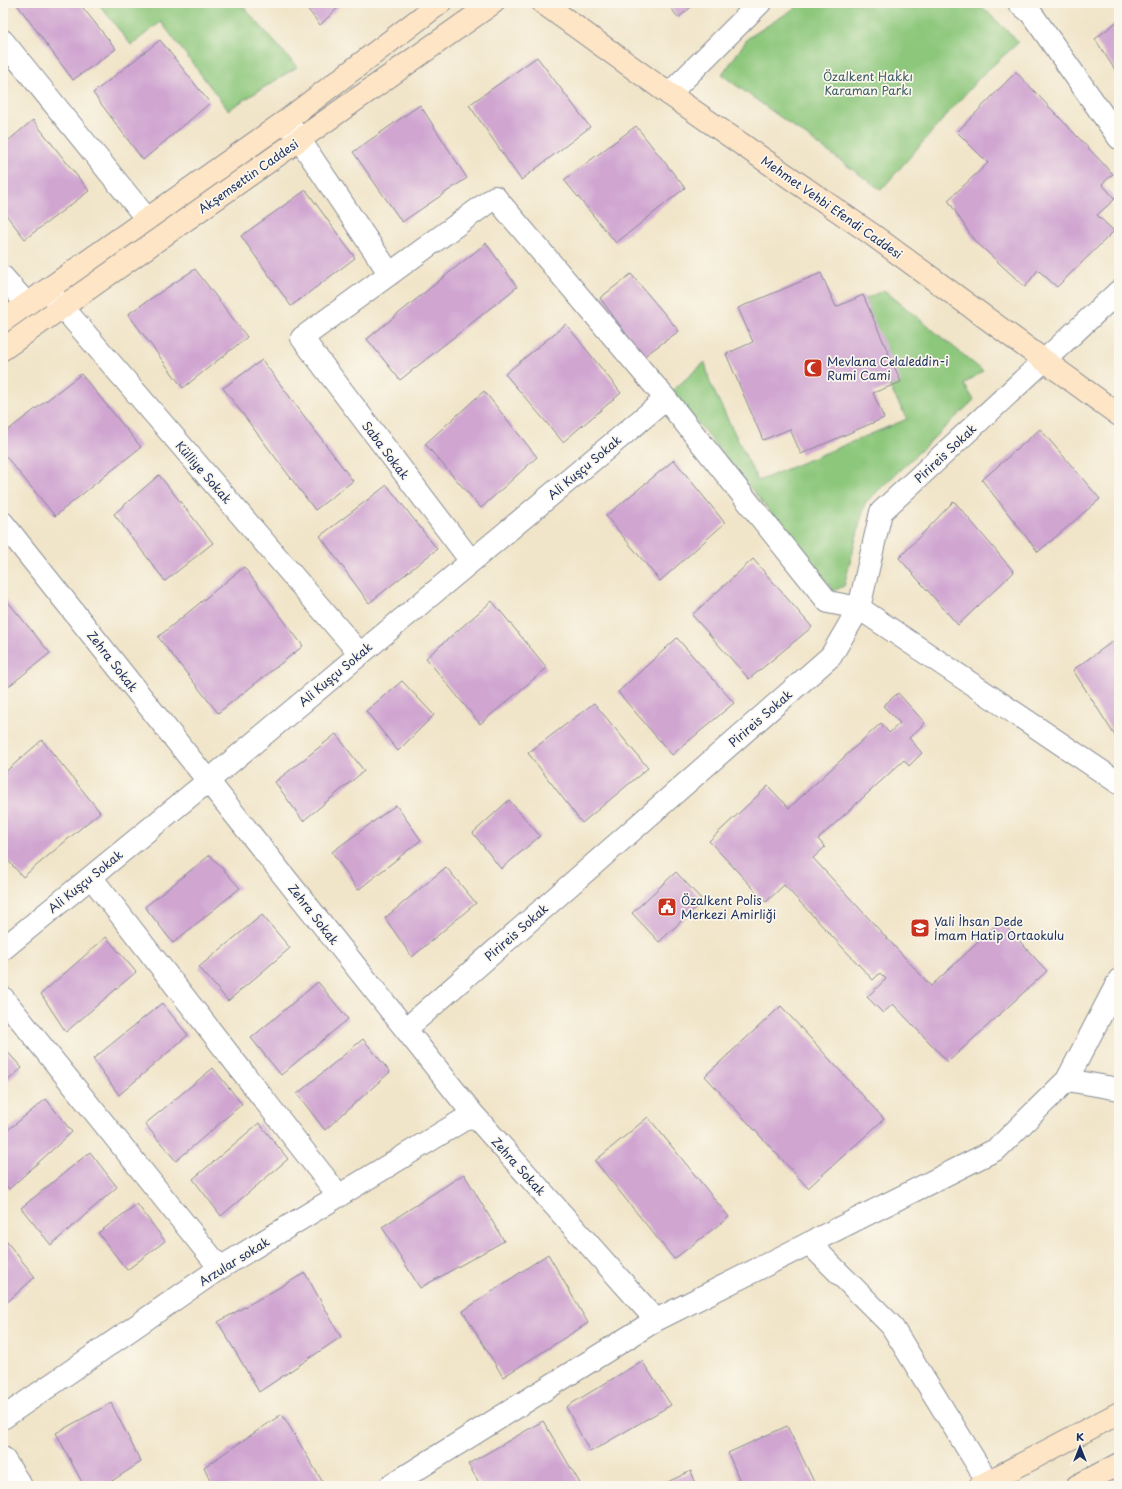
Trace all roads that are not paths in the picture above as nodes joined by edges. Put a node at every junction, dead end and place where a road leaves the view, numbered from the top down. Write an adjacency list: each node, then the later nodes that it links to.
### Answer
1 (440, 3): 8 (street, Akşemsettin Caddesi)
2 (493, 3): 10 (street, Akşemsettin Caddesi)
3 (543, 3): 7 (street, Mehmet Vehbi Efendi Caddesi)
4 (760, 3): 7 (street)
5 (1032, 6): 9 (street)
6 (3, 41): 11 (street)
7 (669, 94): 20 (street, Mehmet Vehbi Efendi Caddesi)
8 (287, 120): 10 (street); 11 (street, Akşemsettin Caddesi)
9 (1119, 138)
10 (300, 140): 12 (street); 17 (street, Akşemsettin Caddesi)
11 (147, 220): 14 (street, Akşemsettin Caddesi)
12 (390, 274): 21 (street); 24 (street, Saba Sokak)
13 (3, 277): 16 (street)
14 (48, 290): 16 (street, Akşemsettin Caddesi); 17 (street, Külliye Sokak)
15 (1119, 291): 20 (street, Pirireis Sokak)
16 (27, 304): 18 (street, Akşemsettin Caddesi)
17 (62, 307): 19 (street, Akşemsettin Caddesi); 26 (street, Külliye Sokak)
18 (3, 322)
19 (3, 349)
20 (1045, 361): 22 (street, Mehmet Vehbi Efendi Caddesi); 25 (street, Pirireis Sokak)
21 (666, 398): 24 (street, Ali Kuşçu Sokak); 25 (street)
22 (1119, 415)
23 (6, 534): 27 (street, Zehra Sokak)
24 (471, 561): 26 (street, Ali Kuşçu Sokak)
25 (859, 608): 28 (street); 33 (street, Pirireis Sokak)
26 (360, 654): 27 (street, Ali Kuşçu Sokak)
27 (208, 781): 29 (street, Ali Kuşçu Sokak); 33 (street, Zehra Sokak)
28 (1119, 782)
29 (91, 877): 30 (street, Ali Kuşçu Sokak); 37 (street)
30 (3, 949)
31 (1119, 980): 34 (street)
32 (3, 998): 39 (street)
33 (406, 1030): 36 (street, Zehra Sokak)
34 (1068, 1080): 35 (street); 38 (street)
35 (1119, 1089)
36 (473, 1114): 37 (street, Arzular sokak); 40 (street, Zehra Sokak)
37 (339, 1196): 39 (street, Arzular sokak)
38 (808, 1243): 40 (street); 45 (street)
39 (220, 1268): 42 (street, Arzular sokak)
40 (656, 1320): 47 (street)
41 (1119, 1413): 45 (street)
42 (3, 1418)
43 (3, 1458): 46 (street)
44 (1119, 1464): 48 (street)
45 (984, 1484)
46 (21, 1486)
47 (390, 1486)
48 (1077, 1486)

